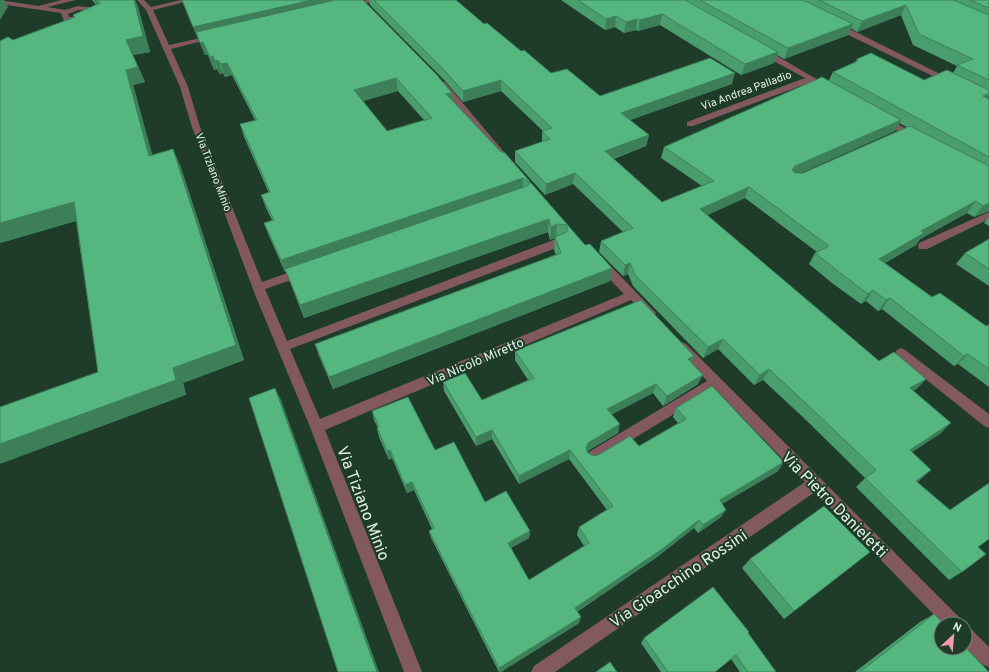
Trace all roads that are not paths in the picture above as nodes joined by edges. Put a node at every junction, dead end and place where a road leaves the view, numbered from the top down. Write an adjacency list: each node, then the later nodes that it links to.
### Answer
1 (73, 0): 8 (street)
2 (129, 0): 11 (street)
3 (140, 0): 10 (street, Via Tiziano Minio)
4 (190, 0): 10 (street)
5 (375, 0): 7 (street)
6 (0, 2): 8 (street)
7 (360, 2): 9 (street); 13 (street)
8 (32, 8): 12 (street)
9 (338, 8)
10 (149, 9): 19 (street, Via Tiziano Minio)
11 (93, 10): 12 (street); 14 (street)
12 (66, 12): 14 (street)
13 (372, 14)
14 (71, 20): 16 (street)
15 (827, 21): 22 (street)
16 (62, 26)
17 (222, 35): 19 (street)
18 (751, 45): 21 (street, Via Andrea Palladio)
19 (168, 47): 35 (street, Via Tiziano Minio)
20 (436, 78): 29 (street)
21 (811, 79): 23 (street, Via Andrea Palladio); 25 (street, Via Andrea Palladio)
22 (954, 83)
23 (838, 94)
24 (878, 116): 26 (street)
25 (690, 124)
26 (905, 132): 27 (street); 28 (street)
27 (891, 138)
28 (924, 142)
29 (508, 162)
30 (989, 215): 32 (street)
31 (560, 242): 39 (street)
32 (923, 246)
33 (596, 257): 36 (street)
34 (311, 268): 35 (street)
35 (258, 287): 39 (street, Via Tiziano Minio)
36 (632, 295): 37 (street); 43 (street, Via Nicolò Miretto)
37 (659, 323)
38 (674, 339): 41 (street, Via Pietro Danieletti)
39 (283, 347): 43 (street, Via Tiziano Minio)
40 (901, 353): 42 (street)
41 (716, 382): 44 (street); 45 (street, Via Pietro Danieletti)
42 (989, 422)
43 (317, 427): 49 (street, Via Tiziano Minio)
44 (592, 457)
45 (815, 484): 46 (street, Via Pietro Danieletti); 50 (street, Via Gioacchino Rossini)
46 (946, 616)
47 (973, 643): 48 (street)
48 (989, 659)
49 (413, 672)
50 (540, 672)

